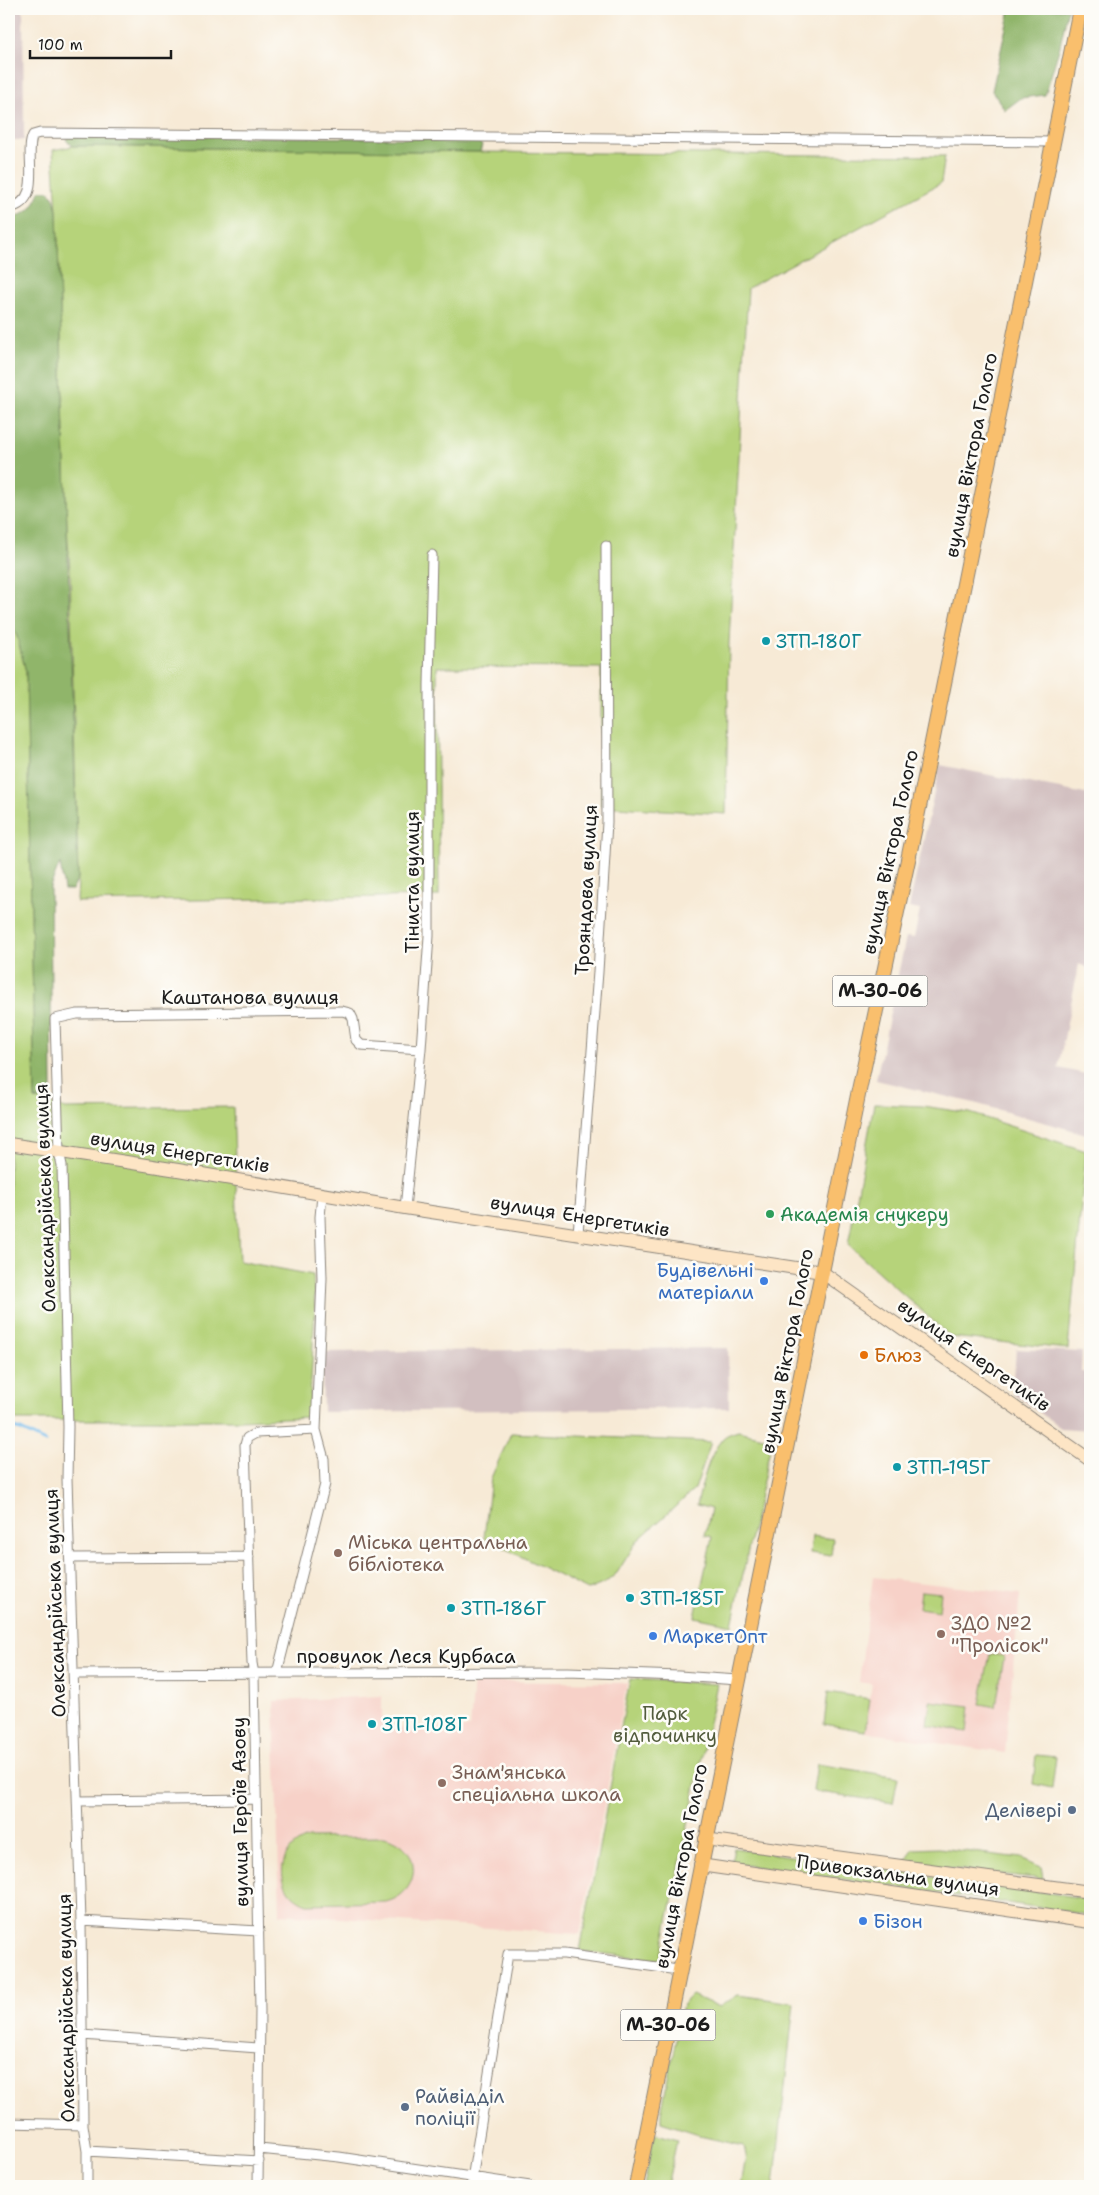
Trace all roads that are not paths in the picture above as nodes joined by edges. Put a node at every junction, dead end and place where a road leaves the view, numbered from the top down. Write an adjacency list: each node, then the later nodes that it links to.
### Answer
1 (1080, 9): 2 (main road, М-30-06)
2 (1053, 142): 3 (street); 13 (main road, вулиця Віктора Голого / М-30-06)
3 (9, 208)
4 (606, 546): 12 (street, Трояндова вулиця)
5 (432, 555): 7 (street, Тіниста вулиця)
6 (55, 1019): 7 (street, Каштанова вулиця); 9 (street, Олександрійська вулиця)
7 (421, 1049): 11 (street, Тіниста вулиця)
8 (9, 1144): 9 (street, вулиця Енергетиків)
9 (59, 1152): 10 (street, вулиця Енергетиків); 17 (street, Олександрійська вулиця)
10 (322, 1194): 11 (street, вулиця Енергетиків); 14 (street)
11 (405, 1208): 12 (street, вулиця Енергетиків)
12 (578, 1234): 13 (street, вулиця Енергетиків)
13 (822, 1272): 15 (street, вулиця Енергетиків); 21 (main road, вулиця Віктора Голого / М-30-06)
14 (316, 1430): 16 (street, вулиця Героїв Азову); 18 (street)
15 (1090, 1460)
16 (249, 1557): 17 (street); 20 (street, вулиця Героїв Азову)
17 (70, 1558): 19 (street, Олександрійська вулиця)
18 (278, 1673): 20 (street, провулок Леся Курбаса); 21 (street, провулок Леся Курбаса)
19 (74, 1674): 20 (street, провулок Леся Курбаса); 23 (street, Олександрійська вулиця)
20 (254, 1674): 22 (street, вулиця Героїв Азову)
21 (738, 1680): 24 (main road, вулиця Віктора Голого / М-30-06)
22 (256, 1799): 23 (street); 29 (street, вулиця Героїв Азову)
23 (78, 1802): 27 (street, Олександрійська вулиця)
24 (705, 1839): 25 (main road, вулиця Віктора Голого / М-30-06); 26 (street, Привокзальна вулиця)
25 (700, 1865): 28 (street, Привокзальна вулиця); 30 (main road, вулиця Віктора Голого / М-30-06)
26 (1090, 1892)
27 (81, 1920): 29 (street); 31 (street, Олександрійська вулиця)
28 (1090, 1922)
29 (259, 1931): 32 (street, вулиця Героїв Азову)
30 (678, 1970): 38 (street); 42 (main road, вулиця Віктора Голого / М-30-06)
31 (82, 2035): 32 (street); 34 (street, Олександрійська вулиця)
32 (258, 2048): 35 (street, вулиця Героїв Азову)
33 (9, 2123): 34 (street)
34 (83, 2125): 36 (street, Олександрійська вулиця)
35 (259, 2150): 37 (street, вулиця Героїв Азову); 38 (street)
36 (87, 2151): 37 (street); 39 (street, Олександрійська вулиця)
37 (259, 2161): 40 (street, вулиця Героїв Азову)
38 (472, 2182): 41 (street)
39 (87, 2186)
40 (258, 2186)
41 (530, 2186)
42 (636, 2186)

